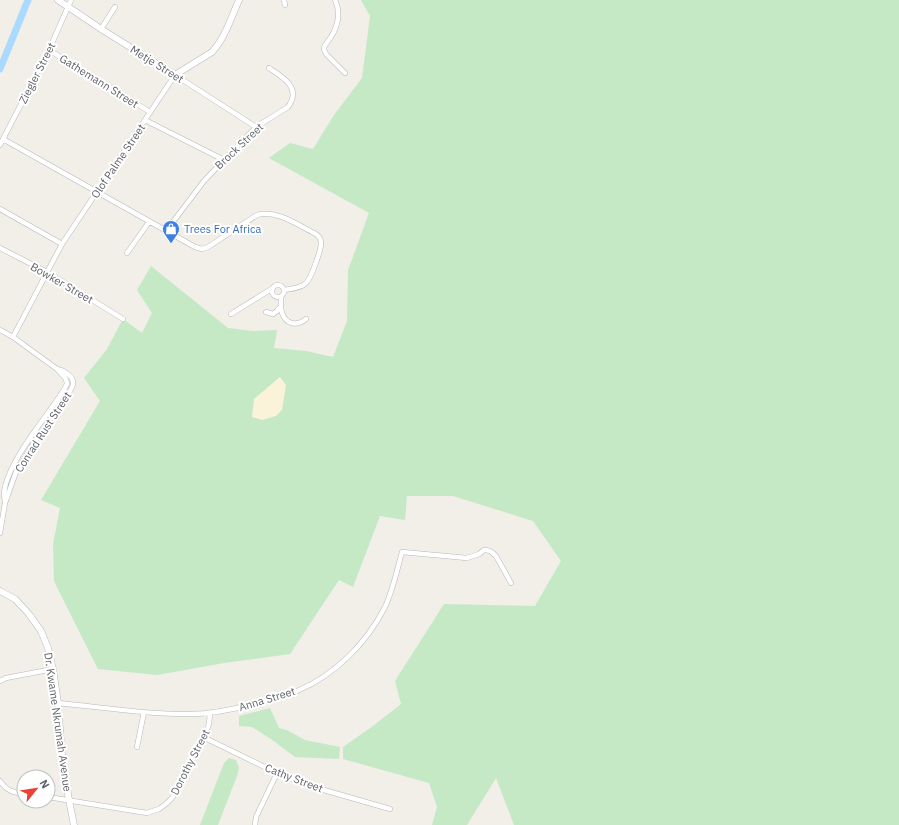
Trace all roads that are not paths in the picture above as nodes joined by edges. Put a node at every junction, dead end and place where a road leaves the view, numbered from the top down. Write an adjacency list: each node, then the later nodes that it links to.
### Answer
1 (58, 0): 6 (street, Metje Street)
2 (72, 0): 6 (street, Ziegler Street)
3 (238, 0): 11 (street, Olof Palme Street)
4 (335, 0): 10 (street)
5 (115, 7): 7 (street)
6 (68, 8): 7 (street, Metje Street); 8 (street, Ziegler Street)
7 (101, 29): 11 (street, Metje Street)
8 (49, 50): 12 (street, Gathemann Street); 15 (street, Ziegler Street)
9 (269, 68): 14 (street, Brock Street)
10 (345, 73)
11 (175, 75): 12 (street, Olof Palme Street); 14 (street, Metje Street)
12 (150, 112): 13 (street, Olof Palme Street)
13 (145, 120): 17 (street, Gathemann Street); 18 (street, Olof Palme Street)
14 (256, 127): 17 (street, Brock Street)
15 (3, 139): 16 (street, Ziegler Street); 18 (street)
16 (0, 145)
17 (224, 160): 21 (street, Brock Street)
18 (97, 193): 20 (street); 22 (street, Olof Palme Street)
19 (0, 209): 22 (street)
20 (149, 222): 21 (street); 24 (street)
21 (166, 231): 27 (street)
22 (62, 244): 25 (street, Olof Palme Street)
23 (0, 248): 25 (street, Bowker Street)
24 (127, 253)
25 (47, 272): 32 (street, Bowker Street); 35 (street, Olof Palme Street)
26 (273, 288): 27 (street); 28 (street); 31 (street)
27 (284, 290): 28 (street)
28 (281, 296): 29 (street)
29 (281, 306): 30 (street); 33 (street)
30 (266, 312)
31 (231, 314)
32 (123, 319)
33 (306, 320)
34 (0, 330): 35 (street)
35 (13, 337): 36 (street)
36 (57, 369): 37 (street, Conrad Rust Street); 37 (street, Conrad Rust Street)
37 (5, 503): 38 (street, Conrad Rust Street)
38 (0, 533)
39 (511, 583): 45 (street, Anna Street)
40 (0, 591): 41 (street, Dr. Kwame Nkrumah Avenue)
41 (53, 669): 42 (street); 43 (street, Dr. Kwame Nkrumah Avenue)
42 (0, 681)
43 (58, 703): 44 (street, Anna Street); 52 (street, Dr. Kwame Nkrumah Avenue)
44 (144, 712): 45 (street, Anna Street); 47 (street)
45 (210, 713): 46 (street, Dorothy Street)
46 (203, 737): 48 (street, Cathy Street); 52 (street, Dorothy Street)
47 (137, 747)
48 (277, 773): 53 (street, Cathy Street); 55 (street)
49 (0, 781): 50 (street)
50 (16, 793)
51 (56, 798): 52 (street, Dorothy Street)
52 (69, 800): 54 (street, Dr. Kwame Nkrumah Avenue)
53 (390, 809)
54 (74, 825)
55 (255, 825)

